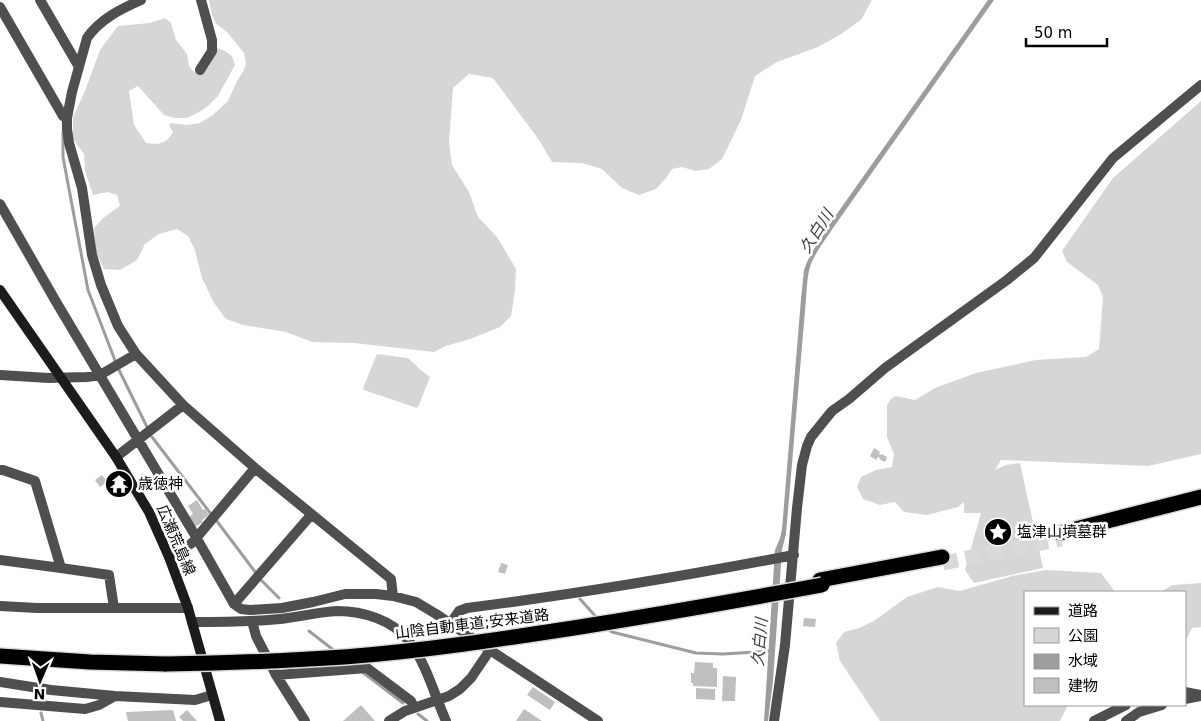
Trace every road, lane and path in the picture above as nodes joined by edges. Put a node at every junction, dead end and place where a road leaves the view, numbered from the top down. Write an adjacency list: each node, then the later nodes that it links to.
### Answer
1 (40, 0): 6 (street)
2 (141, 0): 4 (street)
3 (200, 0): 7 (street)
4 (124, 3): 6 (street)
5 (0, 8): 9 (street)
6 (79, 67): 9 (street)
7 (200, 70)
8 (1201, 85): 25 (street)
9 (67, 118): 12 (street)
10 (0, 204): 13 (street)
11 (0, 290): 15 (main road, 広瀬荒島線)
12 (136, 354): 13 (street); 16 (street)
13 (100, 374): 15 (street); 17 (street)
14 (0, 375): 15 (street)
15 (62, 378): 18 (main road, 広瀬荒島線)
16 (183, 405): 17 (street); 19 (street)
17 (139, 440): 18 (street); 24 (street)
18 (116, 457): 26 (main road, 広瀬荒島線)
19 (255, 468): 23 (street); 24 (street)
20 (0, 470): 29 (street)
21 (1201, 497): 22 (highway)
22 (1201, 504)
23 (311, 515): 30 (street); 31 (street)
24 (196, 537): 26 (street); 31 (street)
25 (794, 555): 37 (street); 59 (street)
26 (169, 557): 34 (main road, 広瀬荒島線)
27 (0, 560): 29 (street)
28 (942, 560): 41 (highway, 山陰自動車道;安来道路, bridge)
29 (61, 568): 33 (street)
30 (393, 596): 31 (street); 37 (street)
31 (234, 604)
32 (0, 606): 33 (street)
33 (114, 608): 34 (street)
34 (188, 608): 36 (main road, 広瀬荒島線)
35 (252, 621): 36 (street); 42 (street); 49 (street)
36 (192, 622): 45 (main road, 広瀬荒島線)
37 (450, 624): 39 (street)
38 (0, 650): 41 (highway, 山陰自動車道;安来道路)
39 (490, 650): 49 (street); 58 (street)
40 (0, 656): 41 (highway, 山陰自動車道;安来道路)
41 (166, 661)
42 (276, 675): 53 (street); 55 (street)
43 (0, 682): 47 (street)
44 (1186, 692): 46 (street)
45 (212, 695): 47 (street); 54 (main road, 広瀬荒島線)
46 (1201, 695): 48 (street)
47 (115, 696): 50 (street)
48 (1186, 699)
49 (438, 700): 53 (street); 57 (street)
50 (0, 702)
51 (1124, 706): 60 (street)
52 (1159, 706): 61 (street)
53 (414, 708): 56 (street)
54 (220, 721)
55 (305, 721)
56 (389, 721)
57 (446, 721)
58 (598, 721)
59 (774, 721)
60 (1094, 721)
61 (1126, 721)

